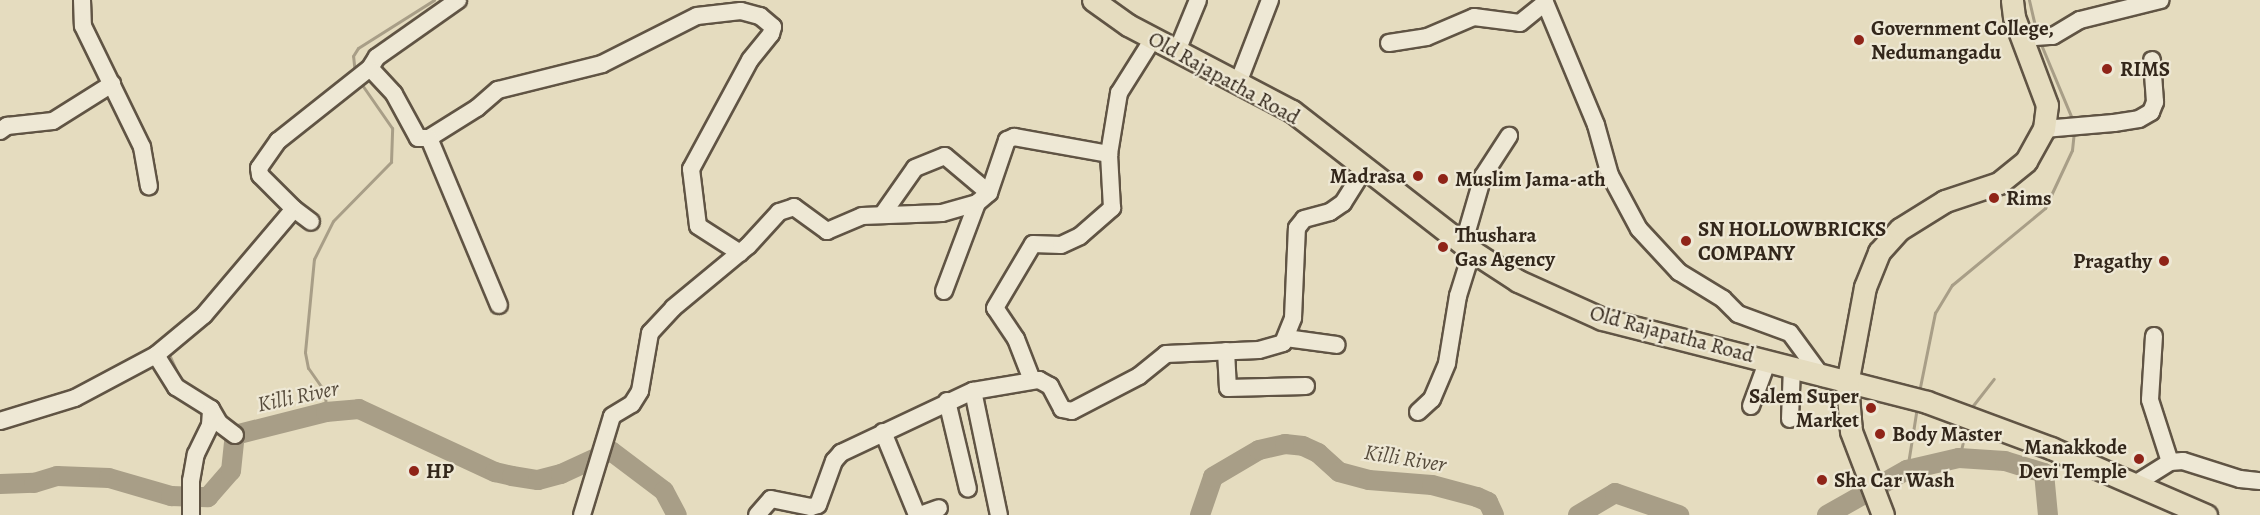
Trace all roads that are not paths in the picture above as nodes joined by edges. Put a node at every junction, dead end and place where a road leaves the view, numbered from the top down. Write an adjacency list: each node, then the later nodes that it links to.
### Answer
1 (82, 0): 16 (street)
2 (458, 0): 14 (street)
3 (1093, 0): 10 (main road, Old Rajapatha Road)
4 (1198, 0): 12 (street)
5 (1270, 0): 15 (street)
6 (2012, 0): 9 (main road)
7 (2161, 0): 9 (street)
8 (1545, 1): 11 (street); 39 (street)
9 (2021, 38): 17 (main road)
10 (1153, 39): 12 (main road, Old Rajapatha Road); 21 (street)
11 (1389, 43)
12 (1177, 51): 15 (main road, Old Rajapatha Road)
13 (2152, 60): 17 (street)
14 (364, 73): 20 (street); 25 (street)
15 (1238, 83): 22 (main road, Old Rajapatha Road)
16 (112, 84): 18 (street); 23 (street)
17 (2044, 129): 41 (main road)
18 (0, 131)
19 (1509, 136): 28 (street)
20 (429, 138): 29 (street); 31 (street)
21 (1109, 153): 24 (street); 40 (street)
22 (1365, 168): 28 (main road, Old Rajapatha Road); 33 (street)
23 (149, 186)
24 (983, 198): 26 (street); 26 (street); 30 (street)
25 (294, 209): 27 (street); 36 (street)
26 (882, 215): 29 (street)
27 (311, 222)
28 (1467, 248): 37 (main road, Old Rajapatha Road); 47 (street)
29 (740, 253): 59 (street)
30 (944, 291)
31 (499, 305)
32 (2154, 336): 52 (street)
33 (1286, 338): 34 (street); 35 (street)
34 (1337, 345)
35 (1226, 351): 40 (street); 42 (street)
36 (156, 355): 46 (street); 49 (street)
37 (1768, 360): 38 (main road, Old Rajapatha Road); 45 (street)
38 (1791, 366): 39 (main road, Old Rajapatha Road); 48 (street)
39 (1823, 378): 41 (main road, Old Rajapatha Road)
40 (1032, 380): 43 (street)
41 (1847, 384): 54 (main road, Old Rajapatha Road); 58 (main road)
42 (1306, 386)
43 (973, 391): 44 (street); 62 (street)
44 (947, 401): 50 (street); 55 (street)
45 (1751, 406)
46 (211, 409): 51 (street); 56 (street)
47 (1418, 412)
48 (1790, 419)
49 (0, 421)
50 (883, 432): 60 (street); 61 (street)
51 (235, 435)
52 (2170, 462): 53 (street); 54 (street)
53 (2260, 480)
54 (2135, 484): 63 (main road, Old Rajapatha Road)
55 (968, 489)
56 (190, 501)
57 (939, 508): 61 (street)
58 (1883, 513)
59 (582, 515)
60 (756, 515)
61 (918, 515)
62 (999, 515)
63 (2206, 515)

